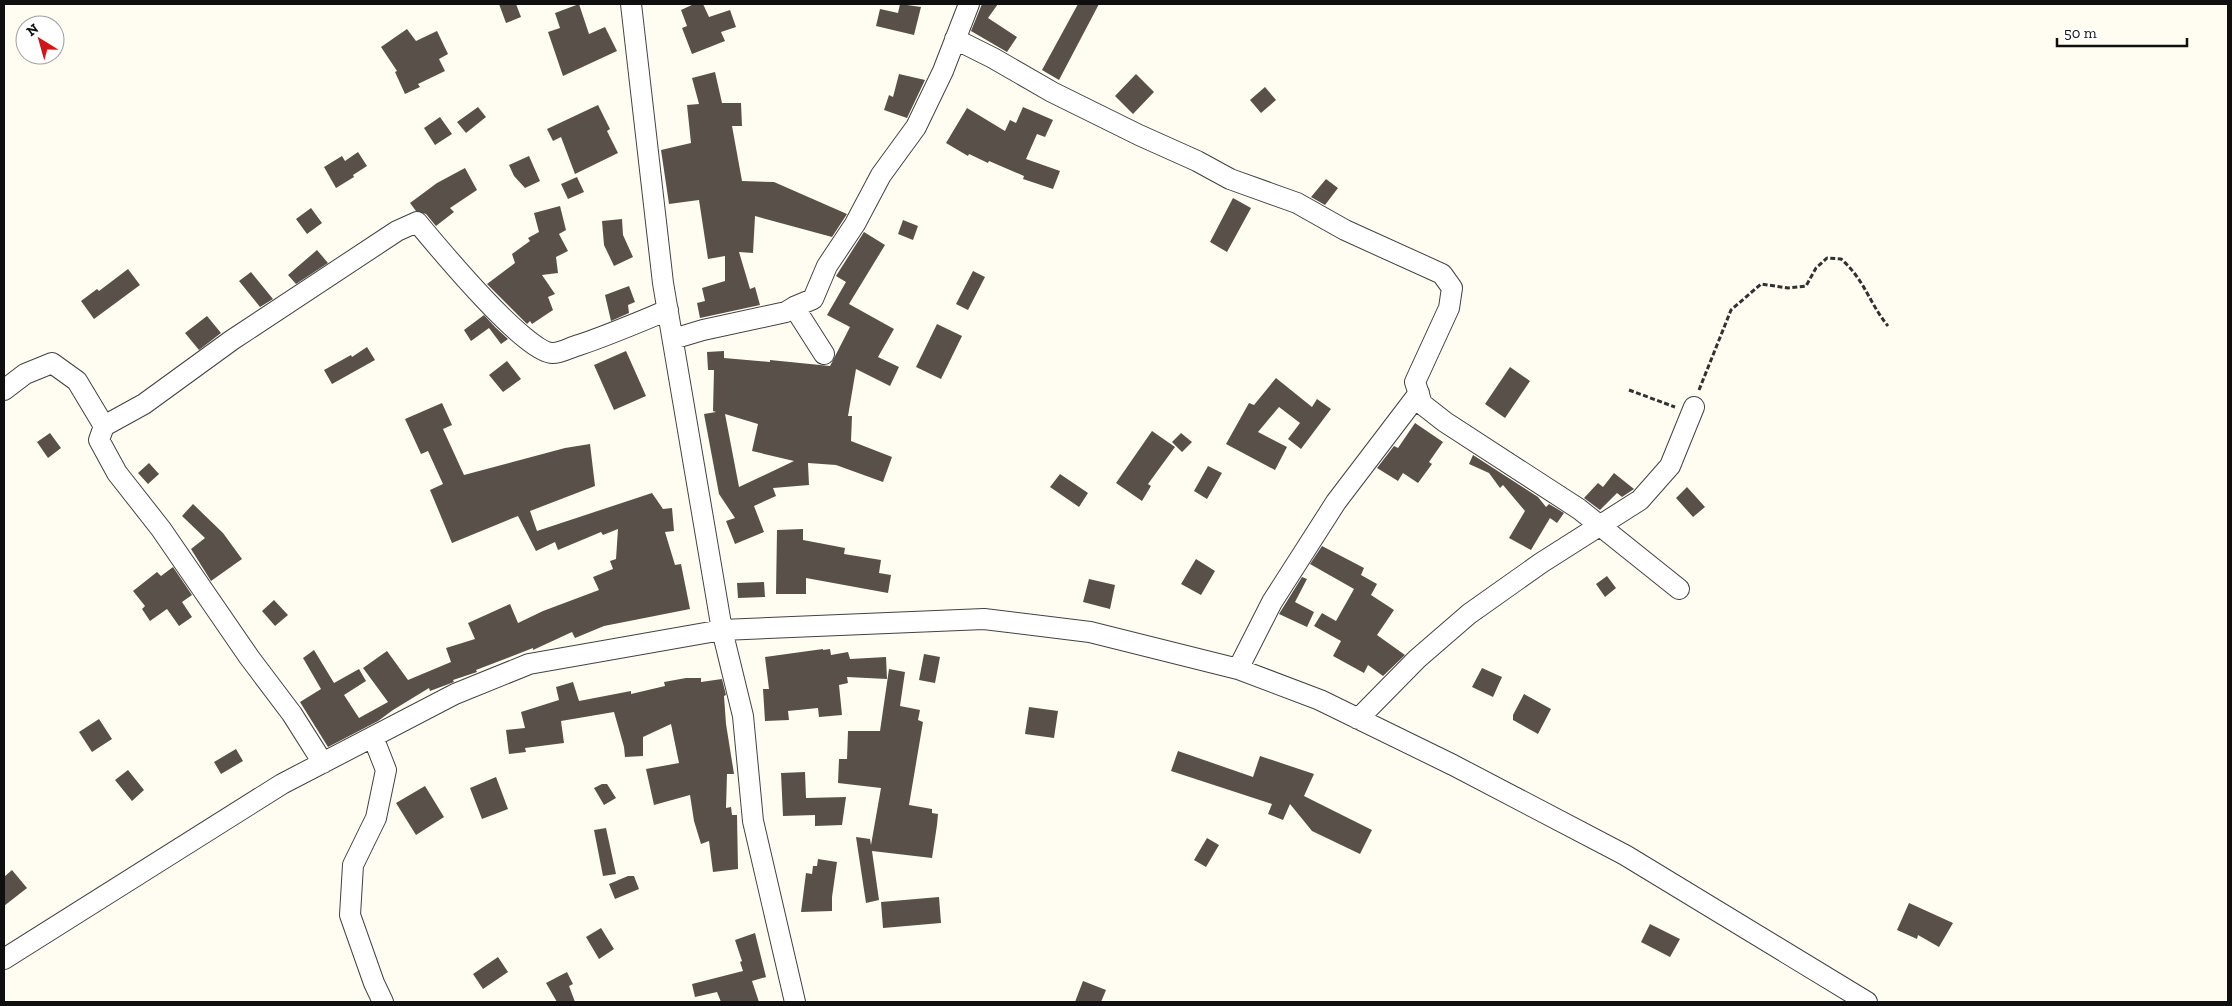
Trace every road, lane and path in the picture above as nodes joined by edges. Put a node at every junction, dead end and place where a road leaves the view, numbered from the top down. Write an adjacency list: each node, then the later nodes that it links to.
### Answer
1 (631, 4): 5 (street)
2 (969, 4): 3 (street)
3 (955, 39): 4 (street); 11 (street)
4 (794, 307): 7 (street); 8 (street)
5 (668, 310): 7 (street); 13 (street)
6 (1888, 326): 12 (path)
7 (673, 340): 16 (street)
8 (824, 354)
9 (4, 390): 13 (street)
10 (1629, 390): 12 (path)
11 (1419, 393): 14 (street); 17 (street)
12 (1694, 407): 14 (street)
13 (104, 426): 20 (street)
14 (1599, 526): 15 (street); 18 (street)
15 (1679, 589)
16 (722, 630): 17 (street); 19 (street); 23 (street)
17 (1238, 669): 18 (street)
18 (1358, 718): 24 (street)
19 (373, 737): 20 (street); 22 (street)
20 (323, 763): 21 (street)
21 (4, 959)
22 (383, 1002)
23 (795, 1002)
24 (1867, 1002)

